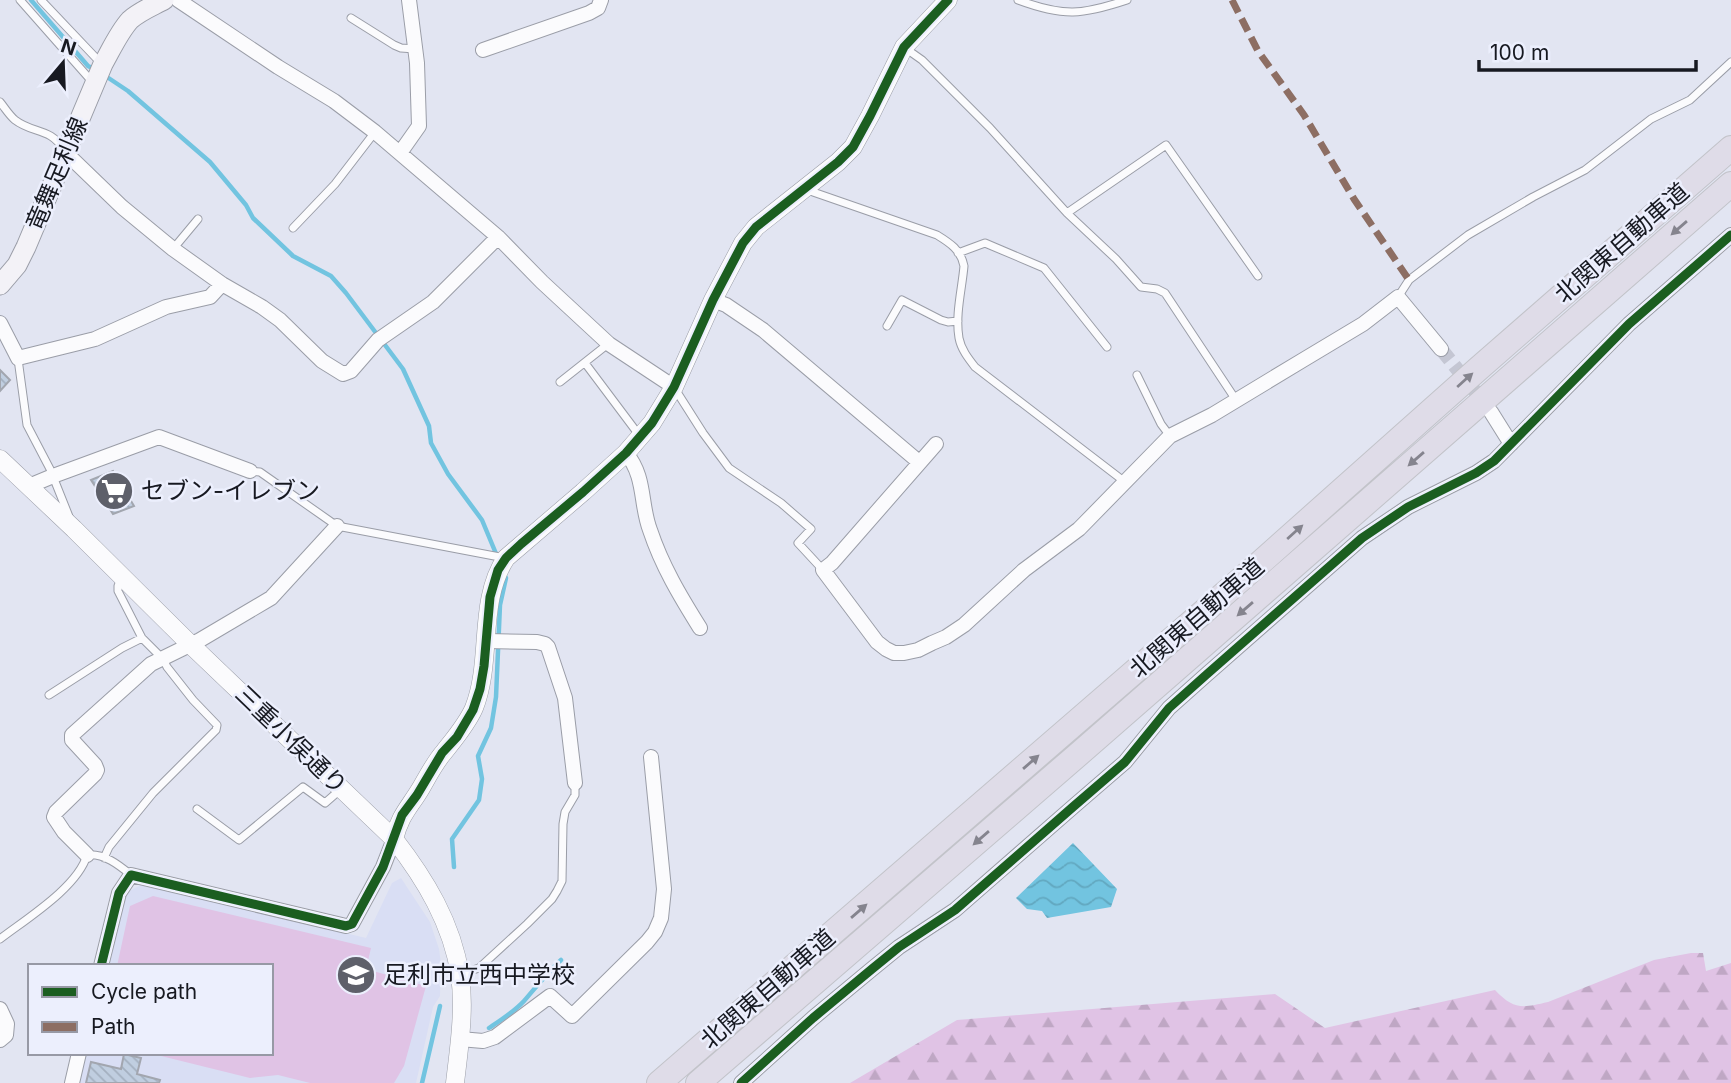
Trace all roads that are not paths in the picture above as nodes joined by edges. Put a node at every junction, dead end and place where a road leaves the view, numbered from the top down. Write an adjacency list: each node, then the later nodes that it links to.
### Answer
1 (20, 0): 16 (lane)
2 (41, 0): 15 (lane)
3 (164, 0): 15 (main road, 竜舞足利線)
4 (178, 0): 18 (street)
5 (409, 0): 12 (street)
6 (601, 0): 13 (street)
7 (948, 0): 11 (street)
8 (1018, 0): 9 (lane)
9 (1127, 0)
10 (351, 18): 12 (lane)
11 (904, 47): 23 (street); 24 (lane)
12 (415, 49): 21 (street)
13 (483, 50)
14 (1731, 62): 34 (lane)
15 (103, 64): 16 (main road, 竜舞足利線)
16 (95, 84): 20 (main road, 竜舞足利線)
17 (0, 102): 20 (lane)
18 (375, 132): 21 (street); 26 (lane)
19 (1731, 148): 88 (highway, 北関東自動車道, one-way to 19)
20 (66, 153): 29 (street); 33 (main road, 竜舞足利線)
21 (400, 153): 28 (street)
22 (1731, 184): 89 (highway, 北関東自動車道, one-way to 89)
23 (807, 187): 30 (lane); 35 (street)
24 (1067, 213): 31 (lane); 47 (lane)
25 (198, 219): 29 (lane)
26 (293, 228)
27 (1731, 235): 52 (street)
28 (498, 237): 32 (street); 39 (street)
29 (173, 249): 32 (street)
30 (958, 253): 36 (lane); 40 (lane)
31 (1258, 276)
32 (222, 284): 42 (street)
33 (0, 285)
34 (1398, 298): 41 (street); 47 (street)
35 (713, 300): 46 (street); 55 (street)
36 (958, 321): 38 (lane); 58 (lane)
37 (0, 323): 42 (street)
38 (887, 326)
39 (609, 344): 43 (lane); 46 (street)
40 (1107, 347)
41 (1441, 349)
42 (18, 358): 57 (lane)
43 (585, 363): 45 (lane); 50 (lane)
44 (1137, 375): 49 (lane)
45 (560, 382)
46 (674, 387): 50 (street); 63 (lane)
47 (1236, 400): 49 (street)
48 (1491, 412): 52 (street)
49 (1170, 436): 58 (street)
50 (640, 437): 53 (street)
51 (936, 444): 55 (street)
52 (1511, 444): 90 (street)
53 (626, 453): 62 (street); 65 (street)
54 (0, 459): 59 (street, 三重小俣通り)
55 (919, 463): 63 (street)
56 (250, 471): 57 (street); 60 (lane)
57 (53, 476): 59 (street); 61 (lane)
58 (1126, 482): 63 (street)
59 (29, 486): 61 (street, 三重小俣通り)
60 (337, 526): 62 (lane); 68 (street)
61 (74, 529): 64 (street, 三重小俣通り)
62 (506, 558): 67 (street)
63 (823, 570)
64 (122, 577): 66 (lane); 68 (street, 三重小俣通り)
65 (700, 628)
66 (142, 638): 69 (lane); 70 (lane)
67 (486, 641): 72 (street); 75 (street)
68 (190, 644): 69 (street); 73 (street, 三重小俣通り)
69 (163, 659): 76 (street); 77 (lane)
70 (49, 695)
71 (652, 757): 83 (street)
72 (575, 783): 81 (lane)
73 (341, 789): 74 (lane); 75 (street, 三重小俣通り)
74 (197, 809)
75 (394, 839): 78 (street); 81 (street, 三重小俣通り)
76 (87, 855): 77 (lane); 79 (lane)
77 (104, 858): 78 (lane)
78 (131, 875): 80 (street)
79 (0, 939)
80 (101, 964)
81 (460, 975): 83 (street, 三重小俣通り)
82 (0, 1009): 84 (street)
83 (460, 1039): 87 (street, 三重小俣通り)
84 (0, 1040)
85 (79, 1055): 86 (street)
86 (72, 1083)
87 (455, 1083)
88 (659, 1083)
89 (698, 1083)
90 (741, 1083)

